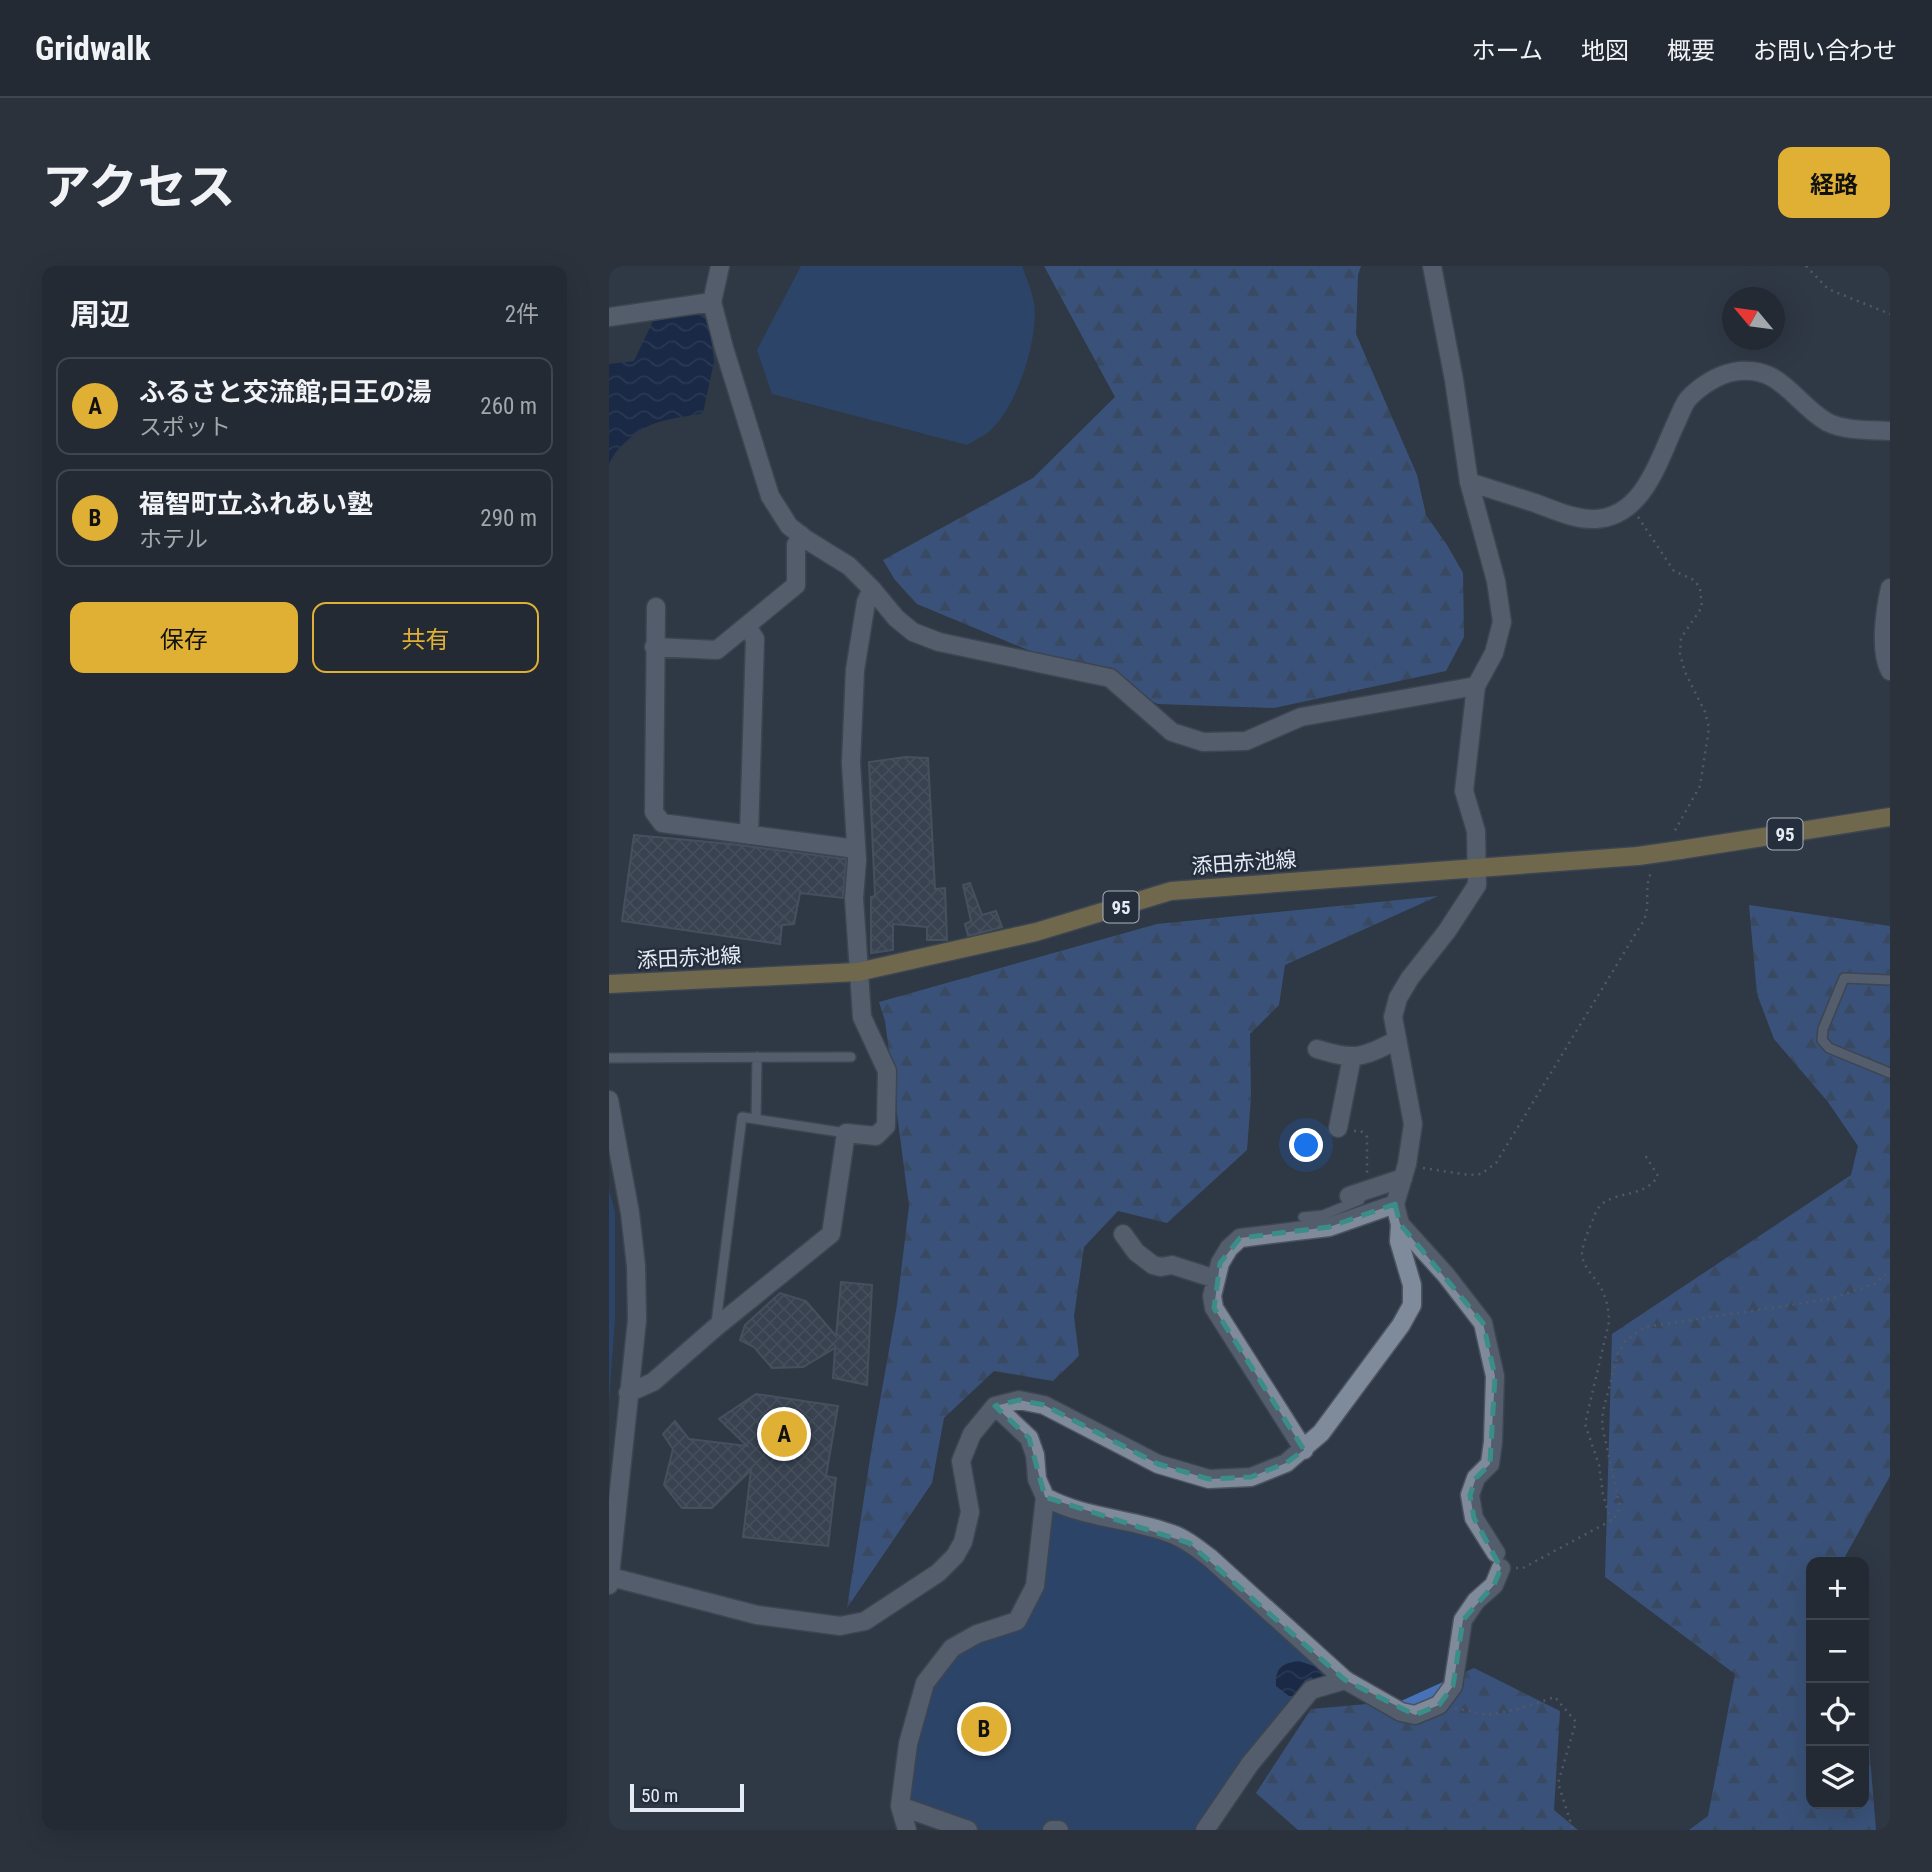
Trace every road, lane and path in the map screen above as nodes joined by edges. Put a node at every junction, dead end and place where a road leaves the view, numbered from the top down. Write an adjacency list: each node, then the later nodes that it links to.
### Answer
1 (720, 266): 4 (street)
2 (1432, 266): 8 (street)
3 (1806, 266): 5 (path)
4 (712, 302): 6 (street); 9 (street)
5 (1890, 314)
6 (609, 317)
7 (1890, 431): 8 (street)
8 (1469, 482): 16 (street)
9 (801, 536): 11 (street); 13 (street)
10 (1890, 588): 15 (street)
11 (872, 589): 16 (street); 19 (street)
12 (656, 607): 14 (street)
13 (747, 626): 14 (street); 18 (street)
14 (654, 647): 18 (street)
15 (1890, 671)
16 (1476, 686): 20 (street)
17 (1890, 817): 20 (main road, 添田赤池線 / 95, bridge)
18 (749, 835): 19 (street)
19 (856, 849): 21 (street)
20 (1478, 869): 21 (main road, 添田赤池線 / 95); 24 (street)
21 (858, 972): 23 (main road, 添田赤池線 / 95); 34 (street)
22 (1890, 980): 30 (lane)
23 (609, 984)
24 (1397, 1040): 28 (street); 36 (street)
25 (1317, 1049): 28 (street)
26 (757, 1057): 27 (lane); 29 (lane); 32 (lane)
27 (851, 1057)
28 (1352, 1057): 33 (street)
29 (609, 1058)
30 (1890, 1073)
31 (609, 1100): 45 (street)
32 (756, 1119): 34 (lane); 44 (lane)
33 (1338, 1128): 37 (path)
34 (846, 1133): 44 (street)
35 (1645, 1156): 49 (path)
36 (1396, 1181): 37 (street); 38 (street); 39 (lane)
37 (1358, 1194)
38 (1395, 1204): 40 (street); 43 (street)
39 (1303, 1217)
40 (1400, 1224): 47 (street); 50 (street)
41 (1123, 1234): 43 (street)
42 (1890, 1271): 49 (path)
43 (1216, 1279): 47 (street)
44 (716, 1327): 45 (street)
45 (628, 1393): 51 (street)
46 (995, 1406): 47 (street); 48 (street); 51 (street)
47 (1304, 1450)
48 (1045, 1497): 52 (street); 54 (street)
49 (1611, 1521): 50 (path)
50 (1498, 1561): 53 (street)
51 (610, 1581)
52 (1345, 1680): 53 (street); 59 (street)
53 (1439, 1705): 60 (path)
54 (900, 1806): 55 (street); 56 (street)
55 (907, 1830)
56 (968, 1830)
57 (1052, 1830): 58 (street)
58 (1059, 1830)
59 (1205, 1830)
60 (1573, 1830)

